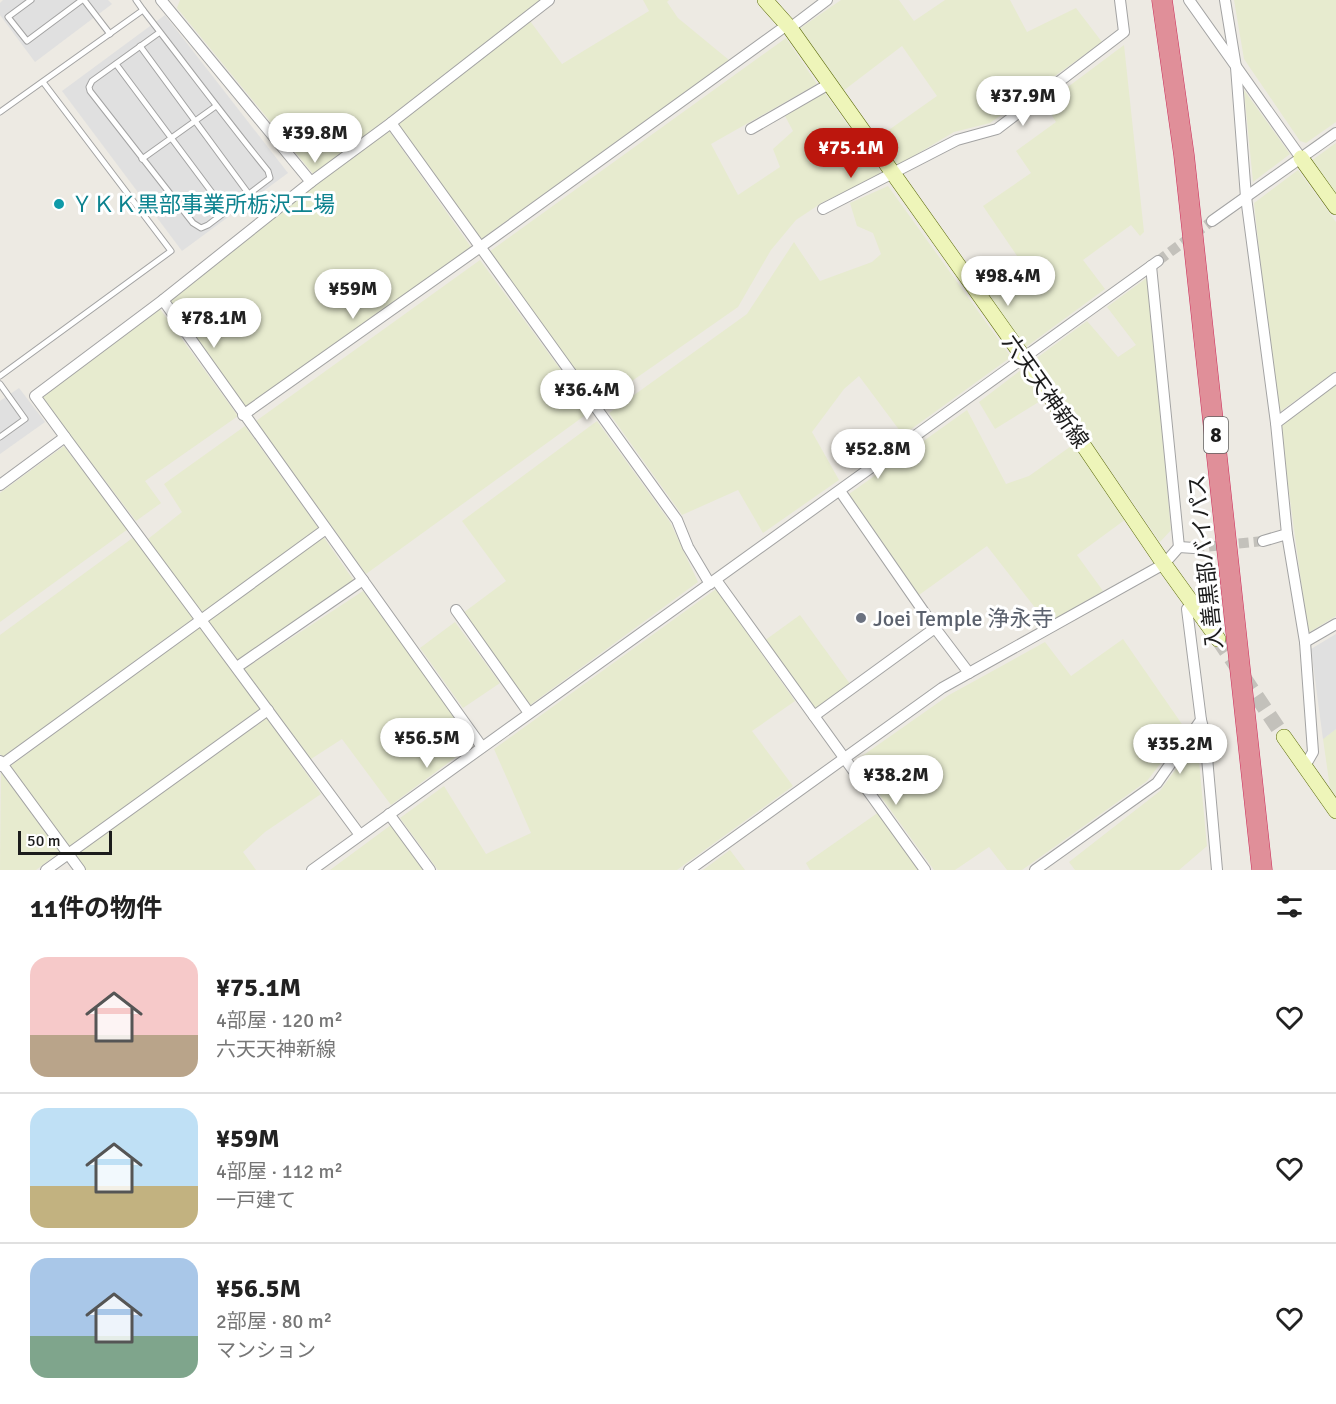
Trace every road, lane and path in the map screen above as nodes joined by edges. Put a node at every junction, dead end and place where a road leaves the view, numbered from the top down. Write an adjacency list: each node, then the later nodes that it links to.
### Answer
1 (32, 0): 2 (lane)
2 (83, 0): 15 (lane)
3 (136, 0): 12 (lane)
4 (162, 0): 31 (street)
5 (549, 0): 24 (street)
6 (765, 0): 13 (main road, 六天天神新線)
7 (827, 0): 13 (street)
8 (1120, 0): 30 (street)
9 (1162, 0): 88 (highway, 入善黒部バイパス / 8)
10 (1189, 0): 18 (street)
11 (1225, 0): 18 (street)
12 (143, 10): 14 (lane); 15 (lane)
13 (788, 27): 20 (main road, 六天天神新線); 38 (street)
14 (160, 32): 16 (lane); 21 (lane)
15 (110, 34): 19 (lane)
16 (140, 46): 17 (lane); 23 (lane)
17 (116, 64): 27 (lane); 29 (lane)
18 (1236, 66): 28 (street); 33 (street)
19 (43, 82): 22 (lane); 41 (lane)
20 (829, 84): 25 (street); 30 (main road, 六天天神新線)
21 (216, 106): 23 (lane); 32 (lane)
22 (0, 112)
23 (195, 122): 27 (lane); 32 (lane)
24 (391, 123): 31 (street); 38 (street)
25 (751, 129)
26 (1336, 133): 28 (street)
27 (172, 138): 29 (lane); 36 (lane)
28 (1301, 158): 33 (street); 34 (main road)
29 (142, 159): 36 (lane)
30 (893, 174): 35 (street); 40 (main road, 六天天神新線)
31 (311, 182): 39 (street)
32 (248, 193): 36 (lane)
33 (1246, 197): 37 (street); 45 (street)
34 (1336, 207)
35 (823, 209)
36 (225, 210)
37 (1212, 221)
38 (479, 248): 44 (street); 57 (street)
39 (163, 300): 44 (street); 46 (street)
40 (1024, 358): 49 (street); 53 (street); 55 (main road, 六天天神新線)
41 (0, 376)
42 (1336, 378): 45 (street)
43 (0, 384): 47 (lane)
44 (243, 415): 50 (street)
45 (1276, 423): 51 (street)
46 (65, 436): 48 (street); 60 (street)
47 (0, 437)
48 (0, 484)
49 (840, 491): 57 (street); 62 (street)
50 (326, 529): 56 (street); 60 (street)
51 (1287, 534): 52 (street); 64 (street)
52 (1263, 541)
53 (1179, 547): 54 (street); 55 (street)
54 (1194, 548)
55 (1164, 564): 58 (main road, 六天天神新線); 66 (street)
56 (363, 580): 65 (street); 72 (street)
57 (713, 581): 68 (street); 69 (street)
58 (1193, 602): 63 (main road, 六天天神新線); 70 (street)
59 (456, 610): 68 (street)
60 (201, 620): 65 (street); 74 (street)
61 (1336, 624): 64 (street)
62 (935, 628): 66 (street); 69 (street)
63 (1218, 639)
64 (1305, 642): 75 (street)
65 (237, 667): 67 (street)
66 (969, 673): 73 (street)
67 (268, 710): 78 (street); 79 (street)
68 (529, 713): 72 (street)
69 (814, 716): 73 (street)
70 (1201, 720): 86 (street); 87 (street)
71 (1284, 737): 75 (main road)
72 (482, 747): 77 (street)
73 (844, 758): 84 (street); 85 (street)
74 (1, 764): 79 (street)
75 (1305, 766): 76 (main road)
76 (1336, 811)
77 (389, 814): 78 (street); 83 (street)
78 (360, 836): 82 (street)
79 (68, 854): 80 (street); 81 (street)
80 (46, 870)
81 (80, 870)
82 (312, 870)
83 (430, 870)
84 (689, 870)
85 (925, 870)
86 (1035, 870)
87 (1217, 870)
88 (1262, 870)

